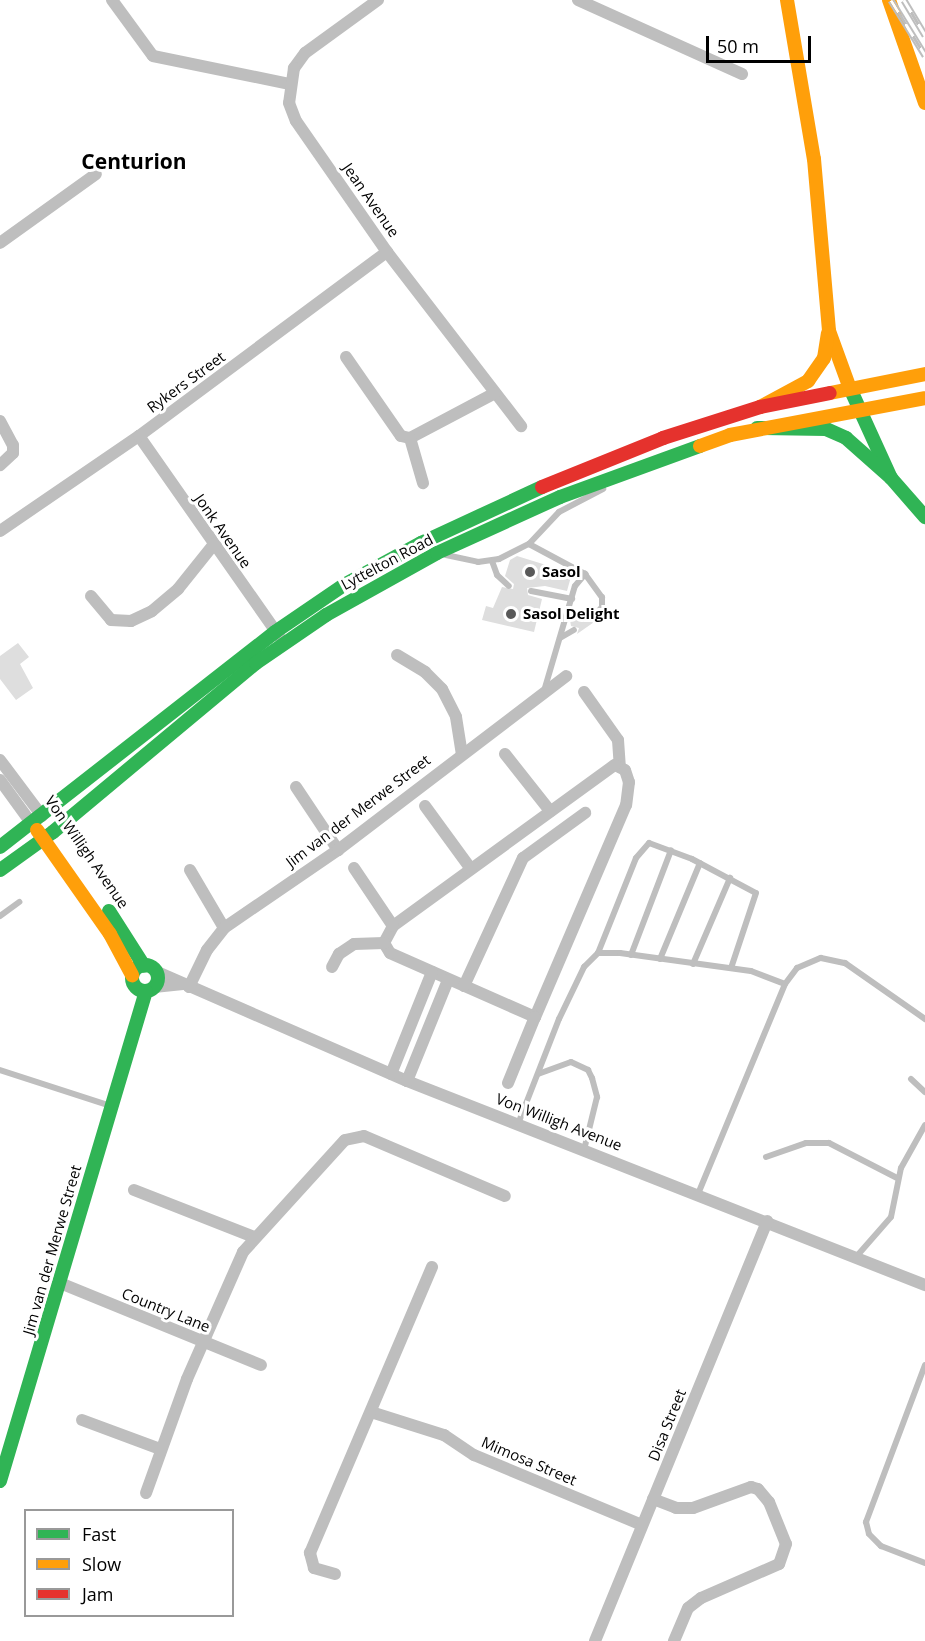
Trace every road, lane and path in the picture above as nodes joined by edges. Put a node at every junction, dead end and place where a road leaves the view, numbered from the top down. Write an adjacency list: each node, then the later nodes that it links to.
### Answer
1 (112, 0): 7 (street)
2 (378, 0): 7 (street)
3 (578, 0): 6 (street)
4 (787, 0): 12 (main road)
5 (890, 0): 8 (main road)
6 (742, 74)
7 (290, 84): 11 (street, Jean Avenue)
8 (925, 103)
9 (96, 174): 10 (street)
10 (0, 243)
11 (387, 252): 16 (street, Jean Avenue); 23 (street, Rykers Street)
12 (829, 331): 15 (main road); 18 (main road)
13 (346, 357): 24 (street)
14 (925, 374): 15 (main road)
15 (848, 388): 18 (main road, Lyttelton Road); 19 (main road)
16 (495, 393): 21 (street, Jean Avenue); 24 (street)
17 (925, 398): 19 (main road)
18 (760, 407): 42 (main road, Lyttelton Road)
19 (857, 409): 22 (main road, Lyttelton Road); 27 (main road)
20 (0, 421): 26 (street)
21 (521, 426)
22 (757, 428): 25 (main road, Lyttelton Road); 27 (main road)
23 (139, 436): 30 (street, Rykers Street); 31 (street, Jonk Avenue)
24 (410, 438): 28 (street)
25 (647, 463): 32 (lane); 33 (main road, Lyttelton Road)
26 (0, 465)
27 (891, 478): 29 (main road)
28 (423, 483)
29 (925, 517)
30 (0, 531)
31 (214, 544): 38 (street); 42 (street, Jonk Avenue)
32 (529, 544): 34 (lane); 35 (lane)
33 (437, 553): 34 (lane); 44 (main road, Lyttelton Road)
34 (492, 561): 36 (lane)
35 (585, 574): 39 (lane); 40 (lane)
36 (509, 586)
37 (531, 591): 39 (lane)
38 (91, 596)
39 (572, 599): 43 (lane)
40 (595, 615)
41 (574, 630): 43 (lane)
42 (275, 632): 44 (street, Jonk Avenue); 58 (main road, Lyttelton Road)
43 (560, 638): 47 (lane)
44 (284, 643): 59 (main road, Lyttelton Road)
45 (397, 656): 49 (street)
46 (566, 676): 47 (street, Jim van der Merwe Street)
47 (544, 692): 49 (street, Jim van der Merwe Street)
48 (584, 692): 52 (street)
49 (462, 753): 61 (street, Jim van der Merwe Street)
50 (505, 754): 56 (street)
51 (0, 760): 58 (street, Von Willigh Avenue)
52 (620, 767): 56 (street); 87 (street)
53 (0, 780): 58 (street, Von Willigh Avenue)
54 (296, 787): 61 (street)
55 (425, 806): 65 (street)
56 (550, 811): 65 (street)
57 (585, 813): 86 (street)
58 (37, 820): 59 (main road, Von Willigh Avenue); 60 (main road, Lyttelton Road)
59 (49, 836): 66 (main road, Lyttelton Road); 79 (main road, Von Willigh Avenue); 84 (main road, Von Willigh Avenue)
60 (0, 847)
61 (338, 850): 72 (street, Jim van der Merwe Street)
62 (671, 850): 63 (lane); 74 (lane); 75 (lane)
63 (700, 863): 68 (lane); 76 (lane)
64 (354, 868): 71 (street)
65 (471, 869): 71 (street)
66 (0, 870)
67 (190, 870): 72 (street)
68 (730, 878): 77 (lane); 80 (lane)
69 (20, 902): 70 (lane)
70 (0, 916)
71 (393, 926): 73 (street)
72 (224, 928): 85 (street, Jim van der Merwe Street)
73 (384, 943): 78 (street); 81 (street)
74 (597, 953): 75 (lane); 91 (lane)
75 (631, 955): 76 (lane)
76 (660, 959): 77 (lane)
77 (693, 964): 80 (lane)
78 (332, 967)
79 (150, 968): 84 (main road); 84 (main road, Jim van der Merwe Street); 85 (street, Von Willigh Avenue)
80 (731, 968): 83 (lane)
81 (432, 972): 82 (street); 90 (street)
82 (448, 980): 86 (street); 93 (street)
83 (785, 984): 88 (lane); 103 (lane)
84 (142, 985): 85 (street, Von Willigh Avenue); 96 (main road, Jim van der Merwe Street)
85 (186, 985): 90 (street, Von Willigh Avenue)
86 (464, 986): 87 (street)
87 (535, 1017): 94 (street)
88 (925, 1019)
89 (0, 1070): 96 (lane)
90 (390, 1074): 93 (street, Von Willigh Avenue)
91 (538, 1074): 97 (lane); 99 (lane)
92 (911, 1079): 95 (lane)
93 (407, 1081): 97 (street, Von Willigh Avenue)
94 (508, 1083)
95 (925, 1092)
96 (111, 1106): 109 (main road, Jim van der Merwe Street)
97 (518, 1124): 99 (street, Von Willigh Avenue)
98 (925, 1125): 101 (lane)
99 (584, 1150): 103 (street, Von Willigh Avenue)
100 (766, 1157): 101 (lane)
101 (897, 1178): 107 (lane)
102 (134, 1190): 106 (street)
103 (698, 1194): 105 (street, Von Willigh Avenue)
104 (505, 1196): 106 (street)
105 (767, 1221): 107 (street, Von Willigh Avenue); 119 (street, Disa Street)
106 (254, 1237): 111 (street)
107 (856, 1257): 110 (street, Von Willigh Avenue)
108 (432, 1267): 114 (street)
109 (60, 1283): 111 (street, Country Lane); 117 (main road, Jim van der Merwe Street)
110 (925, 1285)
111 (204, 1341): 112 (street, Country Lane); 116 (street)
112 (261, 1365)
113 (925, 1365): 121 (lane)
114 (371, 1412): 120 (street, Mimosa Street); 122 (street)
115 (82, 1420): 116 (street)
116 (160, 1449): 118 (street)
117 (0, 1482)
118 (146, 1492)
119 (653, 1499): 120 (street, Disa Street); 124 (street)
120 (642, 1525): 123 (street, Disa Street)
121 (925, 1563)
122 (335, 1574)
123 (595, 1641)
124 (674, 1641)

